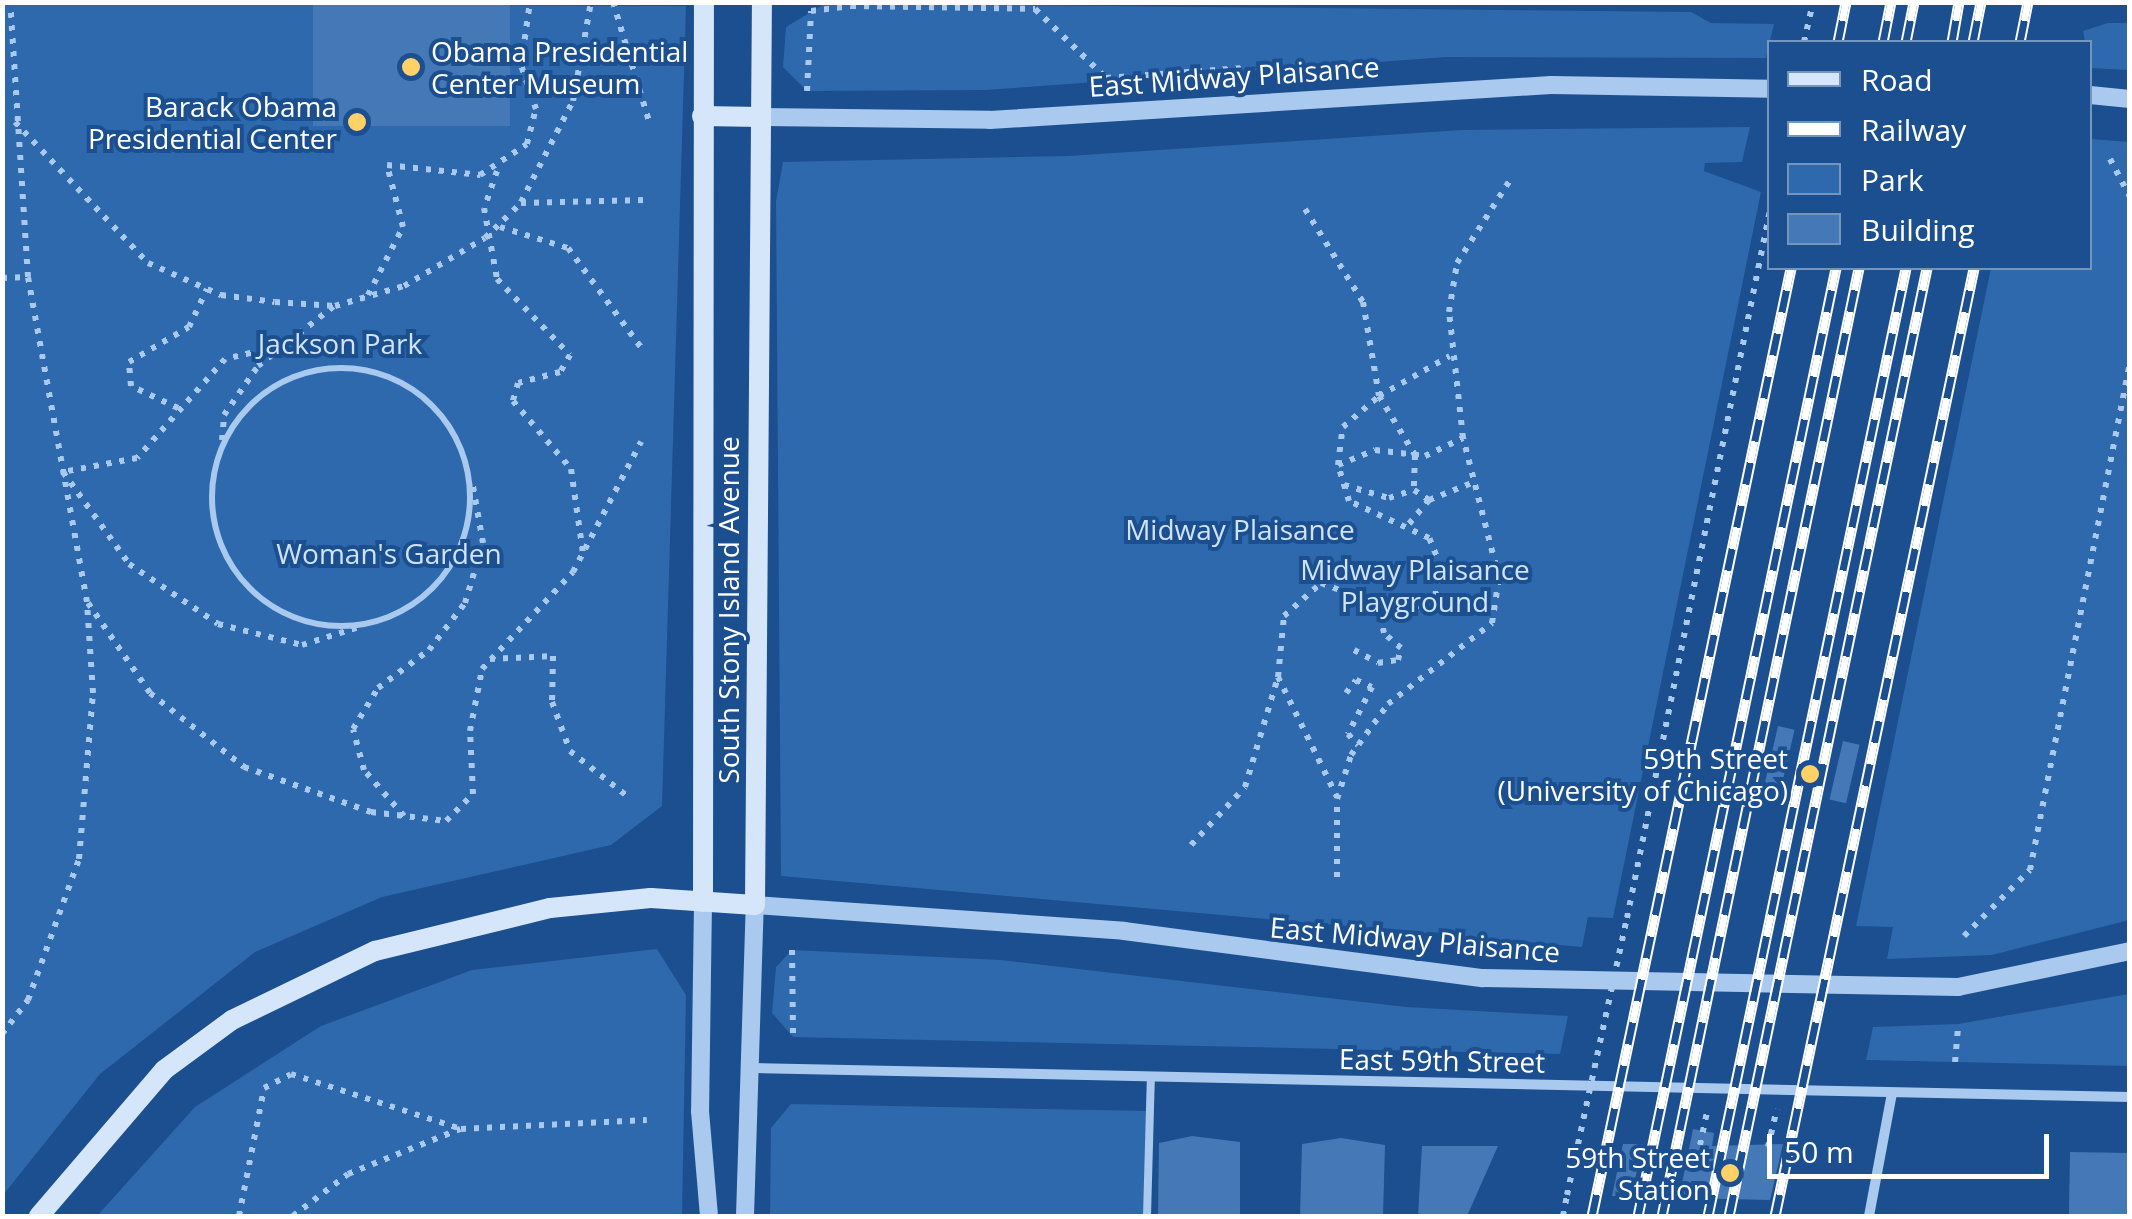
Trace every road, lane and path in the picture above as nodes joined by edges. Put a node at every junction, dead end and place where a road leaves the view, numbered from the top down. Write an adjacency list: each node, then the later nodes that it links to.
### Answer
1 (10, 2): 18 (path)
2 (530, 2): 21 (path)
3 (591, 2): 25 (path)
4 (613, 2): 19 (path)
5 (704, 2): 16 (main road, South Stony Island Avenue)
6 (762, 2): 17 (main road, South Stony Island Avenue)
7 (1813, 2): 8 (path)
8 (1804, 40)
9 (796, 52): 10 (path)
10 (810, 52): 11 (path); 13 (path)
11 (1243, 68)
12 (1767, 89): 17 (street, East Midway Plaisance)
13 (808, 91)
14 (2092, 96): 15 (street)
15 (2130, 99)
16 (702, 116): 17 (main road, East Midway Plaisance); 67 (main road, South Stony Island Avenue)
17 (760, 117): 68 (main road, South Stony Island Avenue)
18 (14, 121): 30 (path); 32 (path)
19 (649, 121)
20 (2110, 159): 23 (path)
21 (497, 170): 29 (path); 33 (path)
22 (1510, 180): 37 (path)
23 (2130, 197)
24 (645, 200): 25 (path)
25 (521, 203): 28 (path)
26 (1305, 209): 39 (path)
27 (1767, 225): 90 (path, bridge)
28 (499, 226): 29 (path); 36 (path)
29 (485, 238): 33 (path); 53 (path)
30 (28, 277): 31 (path); 46 (path)
31 (2, 278)
32 (207, 289): 34 (path); 40 (path)
33 (367, 296): 34 (path)
34 (334, 306): 35 (path)
35 (276, 348): 40 (path); 43 (path)
36 (642, 350)
37 (1450, 356): 39 (path); 41 (path)
38 (2130, 362): 69 (path)
39 (1379, 396): 44 (path); 45 (path)
40 (178, 408): 46 (path)
41 (1463, 438): 44 (path); 48 (path)
42 (641, 442): 53 (path)
43 (221, 446): 47 (path); 56 (path)
44 (1415, 456): 45 (path); 50 (path)
45 (1338, 465): 49 (path)
46 (63, 472): 54 (path); 56 (path)
47 (470, 479): 56 (path); 64 (path)
48 (1474, 482): 51 (path); 61 (path)
49 (1344, 485): 50 (path); 52 (path)
50 (1414, 490): 51 (path)
51 (1429, 500): 52 (path)
52 (1408, 525): 55 (path)
53 (583, 557): 58 (path)
54 (87, 602): 64 (path); 73 (path)
55 (1378, 603): 57 (path); 59 (path)
56 (361, 624)
57 (1354, 650)
58 (488, 659): 62 (path); 64 (path)
59 (1278, 677): 63 (path); 65 (path)
60 (1346, 692): 61 (path)
61 (1358, 745): 63 (path)
62 (628, 796)
63 (1337, 798): 66 (path)
64 (405, 817)
65 (1191, 846)
66 (1337, 878)
67 (703, 902): 68 (main road); 84 (main road); 87 (street, South Stony Island Avenue)
68 (755, 905): 71 (street, East Midway Plaisance); 76 (street, South Stony Island Avenue)
69 (1964, 936)
70 (792, 950): 74 (path)
71 (2130, 951)
72 (1958, 1024): 75 (path)
73 (2, 1034)
74 (793, 1037)
75 (1955, 1062)
76 (754, 1068): 77 (street, East 59th Street); 88 (street, South Stony Island Avenue)
77 (1151, 1076): 78 (street, East 59th Street); 89 (lane)
78 (1892, 1093): 79 (street, East 59th Street); 91 (street)
79 (2130, 1097)
80 (647, 1120): 81 (path)
81 (461, 1129): 85 (path); 86 (path)
82 (1702, 1130): 83 (path)
83 (1700, 1145)
84 (39, 1216)
85 (239, 1216)
86 (293, 1216)
87 (710, 1216)
88 (746, 1216)
89 (1147, 1216)
90 (1563, 1216)
91 (1869, 1216)

